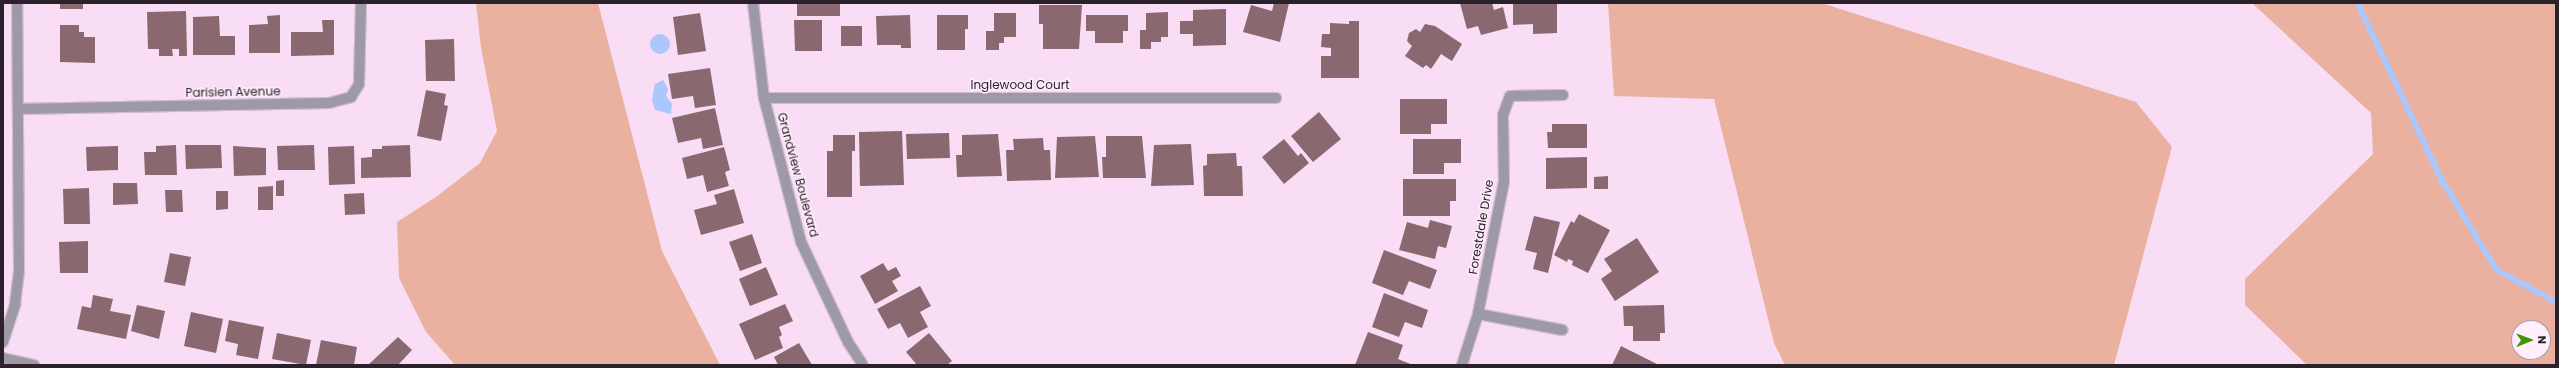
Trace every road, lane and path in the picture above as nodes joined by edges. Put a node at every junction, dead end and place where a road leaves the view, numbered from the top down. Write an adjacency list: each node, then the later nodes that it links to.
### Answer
1 (17, 3): 7 (street)
2 (361, 3): 7 (street, Parisien Avenue)
3 (753, 3): 5 (street, Grandview Boulevard)
4 (1564, 96): 8 (street, Forestdale Drive)
5 (764, 98): 6 (street, Inglewood Court); 13 (street, Grandview Boulevard)
6 (1276, 98)
7 (18, 108): 10 (street)
8 (1478, 314): 9 (street); 14 (street, Forestdale Drive)
9 (1563, 330)
10 (3, 342)
11 (3, 358): 12 (street)
12 (34, 365)
13 (863, 365)
14 (1462, 365)

